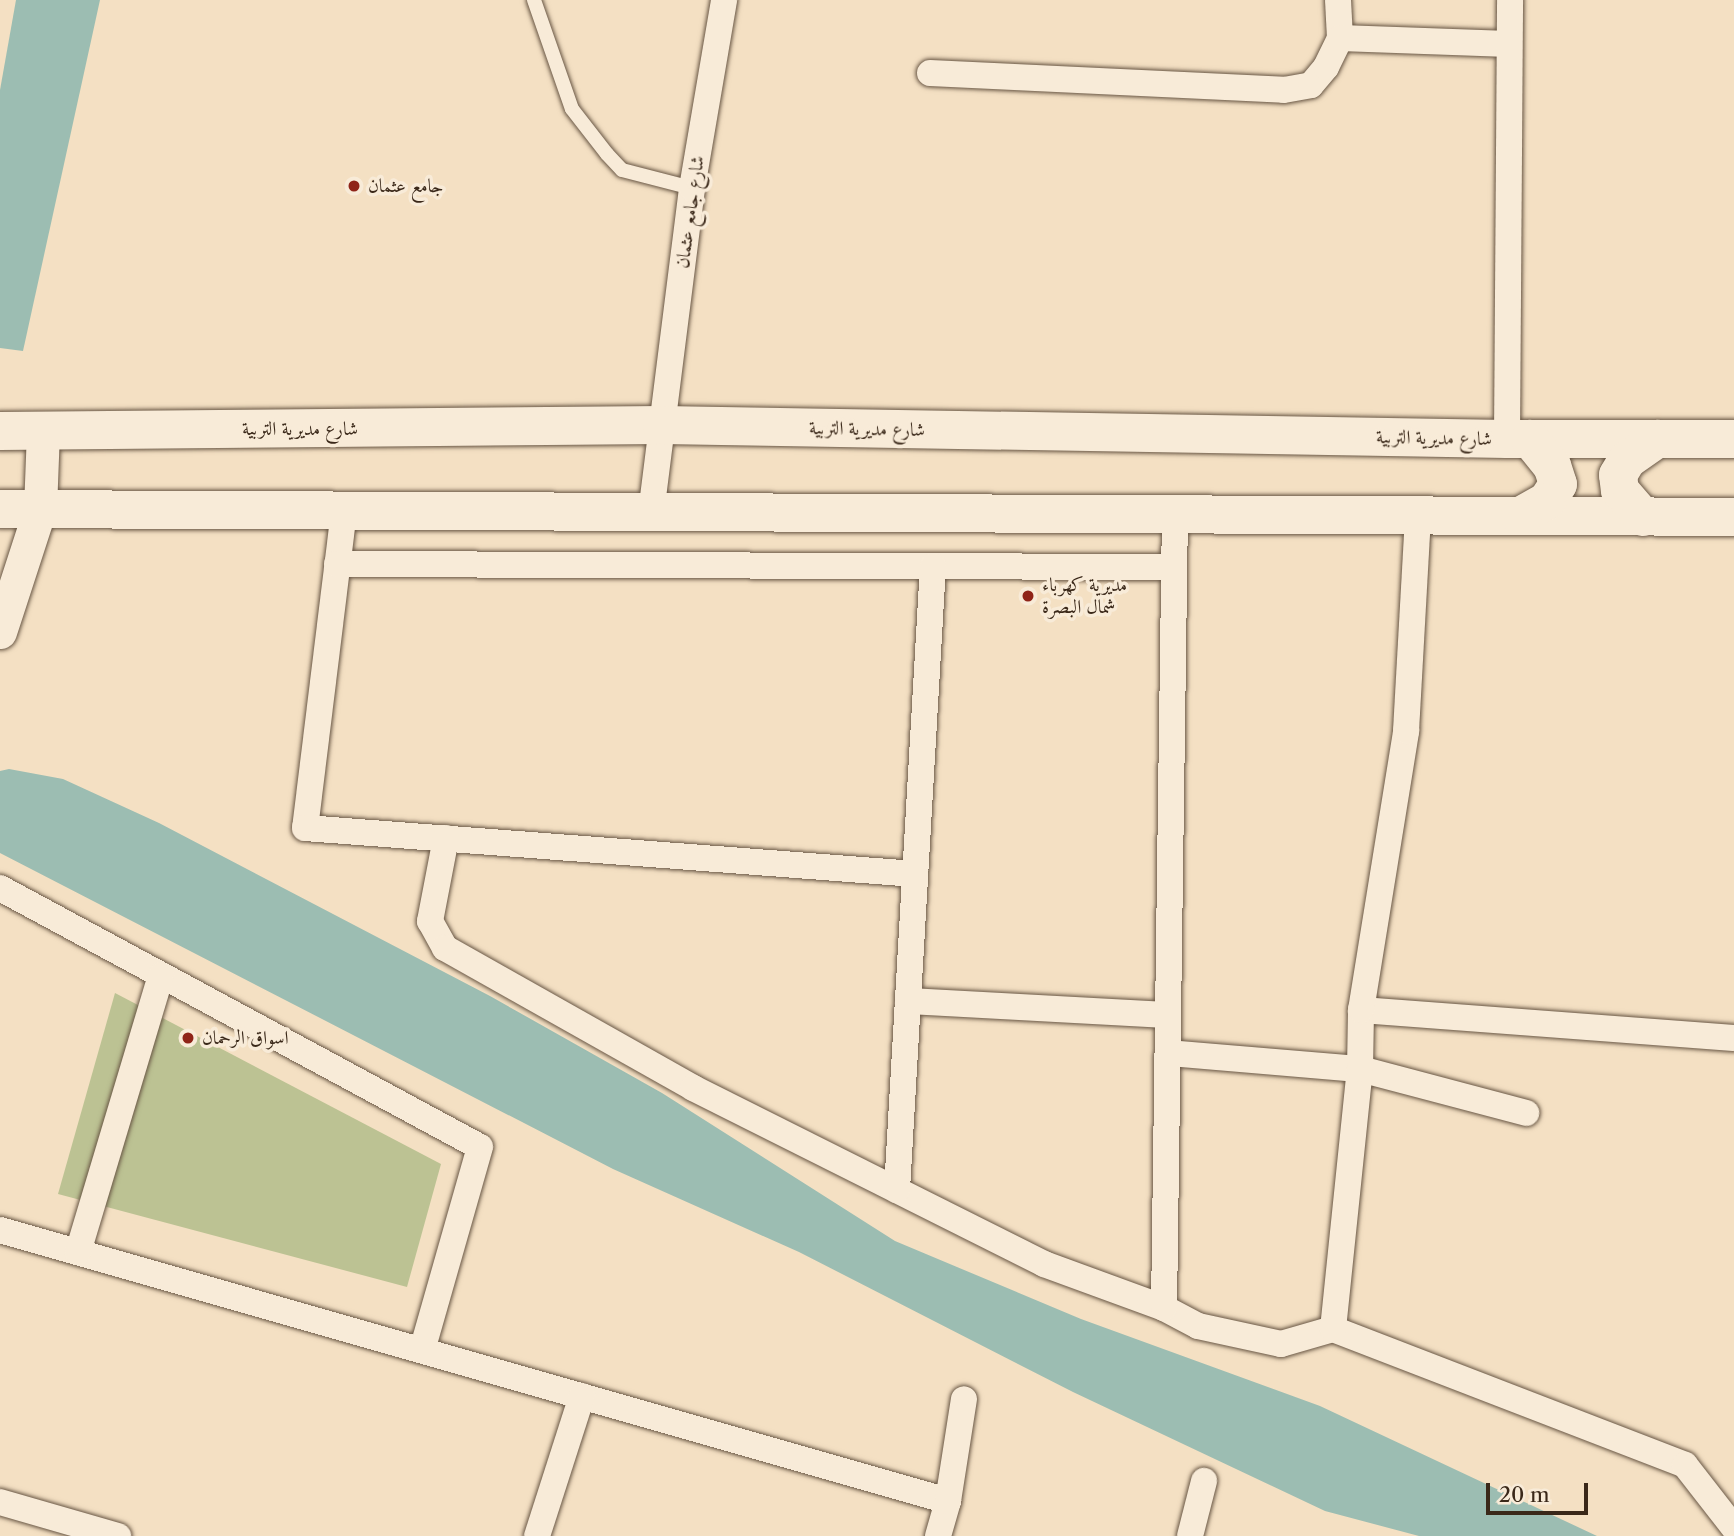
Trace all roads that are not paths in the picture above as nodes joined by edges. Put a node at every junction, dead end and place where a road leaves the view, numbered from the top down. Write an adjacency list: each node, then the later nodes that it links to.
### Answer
1 (534, 0): 8 (lane)
2 (724, 0): 8 (street, شارع جامع عثمان)
3 (1338, 0): 5 (street)
4 (1510, 0): 6 (street)
5 (1340, 38): 6 (street); 7 (street)
6 (1509, 44): 12 (street)
7 (930, 73)
8 (692, 188): 9 (street, شارع جامع عثمان)
9 (662, 425): 11 (main road, شارع مديرية التربية); 12 (main road, شارع مديرية التربية); 18 (street, شارع جامع عثمان)
10 (0, 431): 11 (main road, شارع مديرية التربية)
11 (43, 431): 16 (street)
12 (1518, 439): 13 (main road, شارع مديرية التربية); 21 (main road)
13 (1657, 439): 14 (main road, شارع مديرية التربية); 22 (main road)
14 (1734, 439)
15 (0, 509): 16 (main road)
16 (40, 509): 17 (main road); 27 (street)
17 (344, 511): 18 (main road); 24 (street)
18 (650, 513): 19 (main road)
19 (1175, 515): 20 (main road); 26 (street)
20 (1418, 516): 21 (main road); 33 (street)
21 (1520, 516): 22 (main road)
22 (1643, 517): 23 (main road)
23 (1734, 517)
24 (337, 564): 25 (street); 28 (street)
25 (933, 566): 26 (street); 29 (street)
26 (1174, 567): 34 (street)
27 (0, 632)
28 (446, 838): 29 (street); 39 (street)
29 (915, 874): 32 (street)
30 (0, 888): 31 (street)
31 (161, 975): 41 (street); 44 (street)
32 (908, 1001): 34 (street); 39 (street)
33 (1361, 1010): 35 (street); 37 (street)
34 (1168, 1015): 36 (street)
35 (1734, 1038)
36 (1168, 1054): 37 (street); 42 (street)
37 (1360, 1069): 38 (street); 43 (street)
38 (1527, 1113)
39 (897, 1190): 42 (street)
40 (0, 1230): 41 (street)
41 (78, 1252): 44 (street)
42 (1164, 1308): 43 (street)
43 (1333, 1329): 51 (street)
44 (422, 1350): 45 (street)
45 (582, 1396): 48 (street); 53 (street)
46 (964, 1399): 48 (street)
47 (1204, 1481): 55 (street)
48 (948, 1501): 54 (street)
49 (0, 1502): 50 (street)
50 (36, 1525): 52 (street)
51 (1734, 1528)
52 (118, 1536)
53 (537, 1536)
54 (938, 1536)
55 (1190, 1536)

